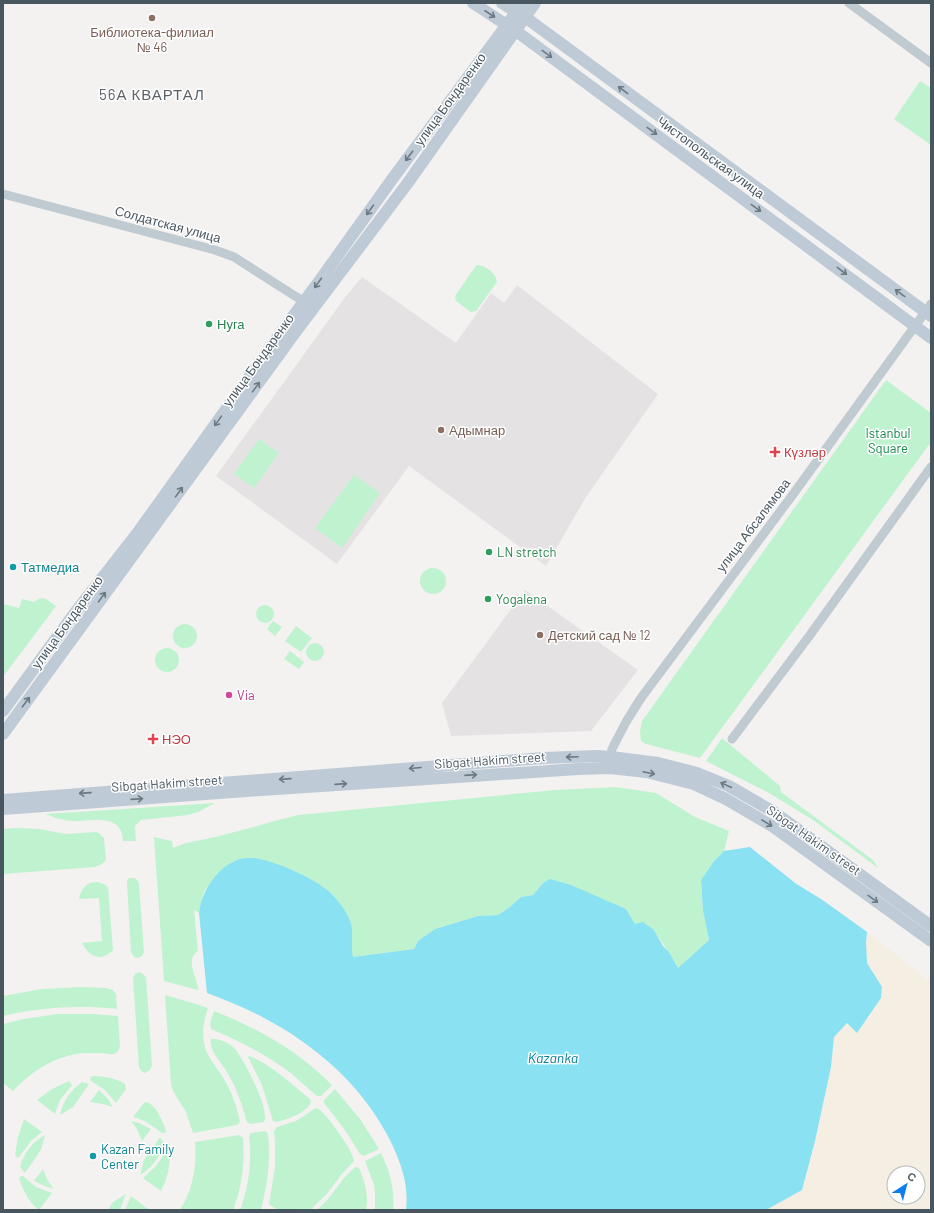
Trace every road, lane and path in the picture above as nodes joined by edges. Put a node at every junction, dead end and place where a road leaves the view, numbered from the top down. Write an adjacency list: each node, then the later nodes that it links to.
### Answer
1 (473, 3): 6 (main road, Чистопольская улица, one-way to 6)
2 (502, 3): 5 (main road, Чистопольская улица)
3 (535, 3): 5 (main road, улица Бондаренко)
4 (849, 3): 7 (street)
5 (522, 11): 6 (main road, улица Бондаренко); 10 (main road, Чистопольская улица, one-way to 5)
6 (511, 28): 9 (main road, улица Бондаренко); 11 (main road, Чистопольская улица, one-way to 11)
7 (931, 63)
8 (3, 194): 9 (street, Солдатская улица)
9 (309, 305): 14 (main road, улица Бондаренко, one-way to 14); 15 (main road, улица Бондаренко, one-way to 9)
10 (929, 311): 11 (street, улица Абсалямова)
11 (915, 326): 12 (main road, Чистопольская улица); 17 (street, улица Абсалямова)
12 (931, 338)
13 (931, 467): 16 (street)
14 (3, 711)
15 (3, 734)
16 (732, 739)
17 (611, 763): 18 (main road, Sibgat Hakim street, one-way to 18); 19 (main road, Sibgat Hakim street, one-way to 17); 20 (main road, Sibgat Hakim street, one-way to 17); 21 (main road, Sibgat Hakim street, one-way to 21)
18 (3, 800)
19 (3, 809)
20 (931, 926)
21 (931, 941)

